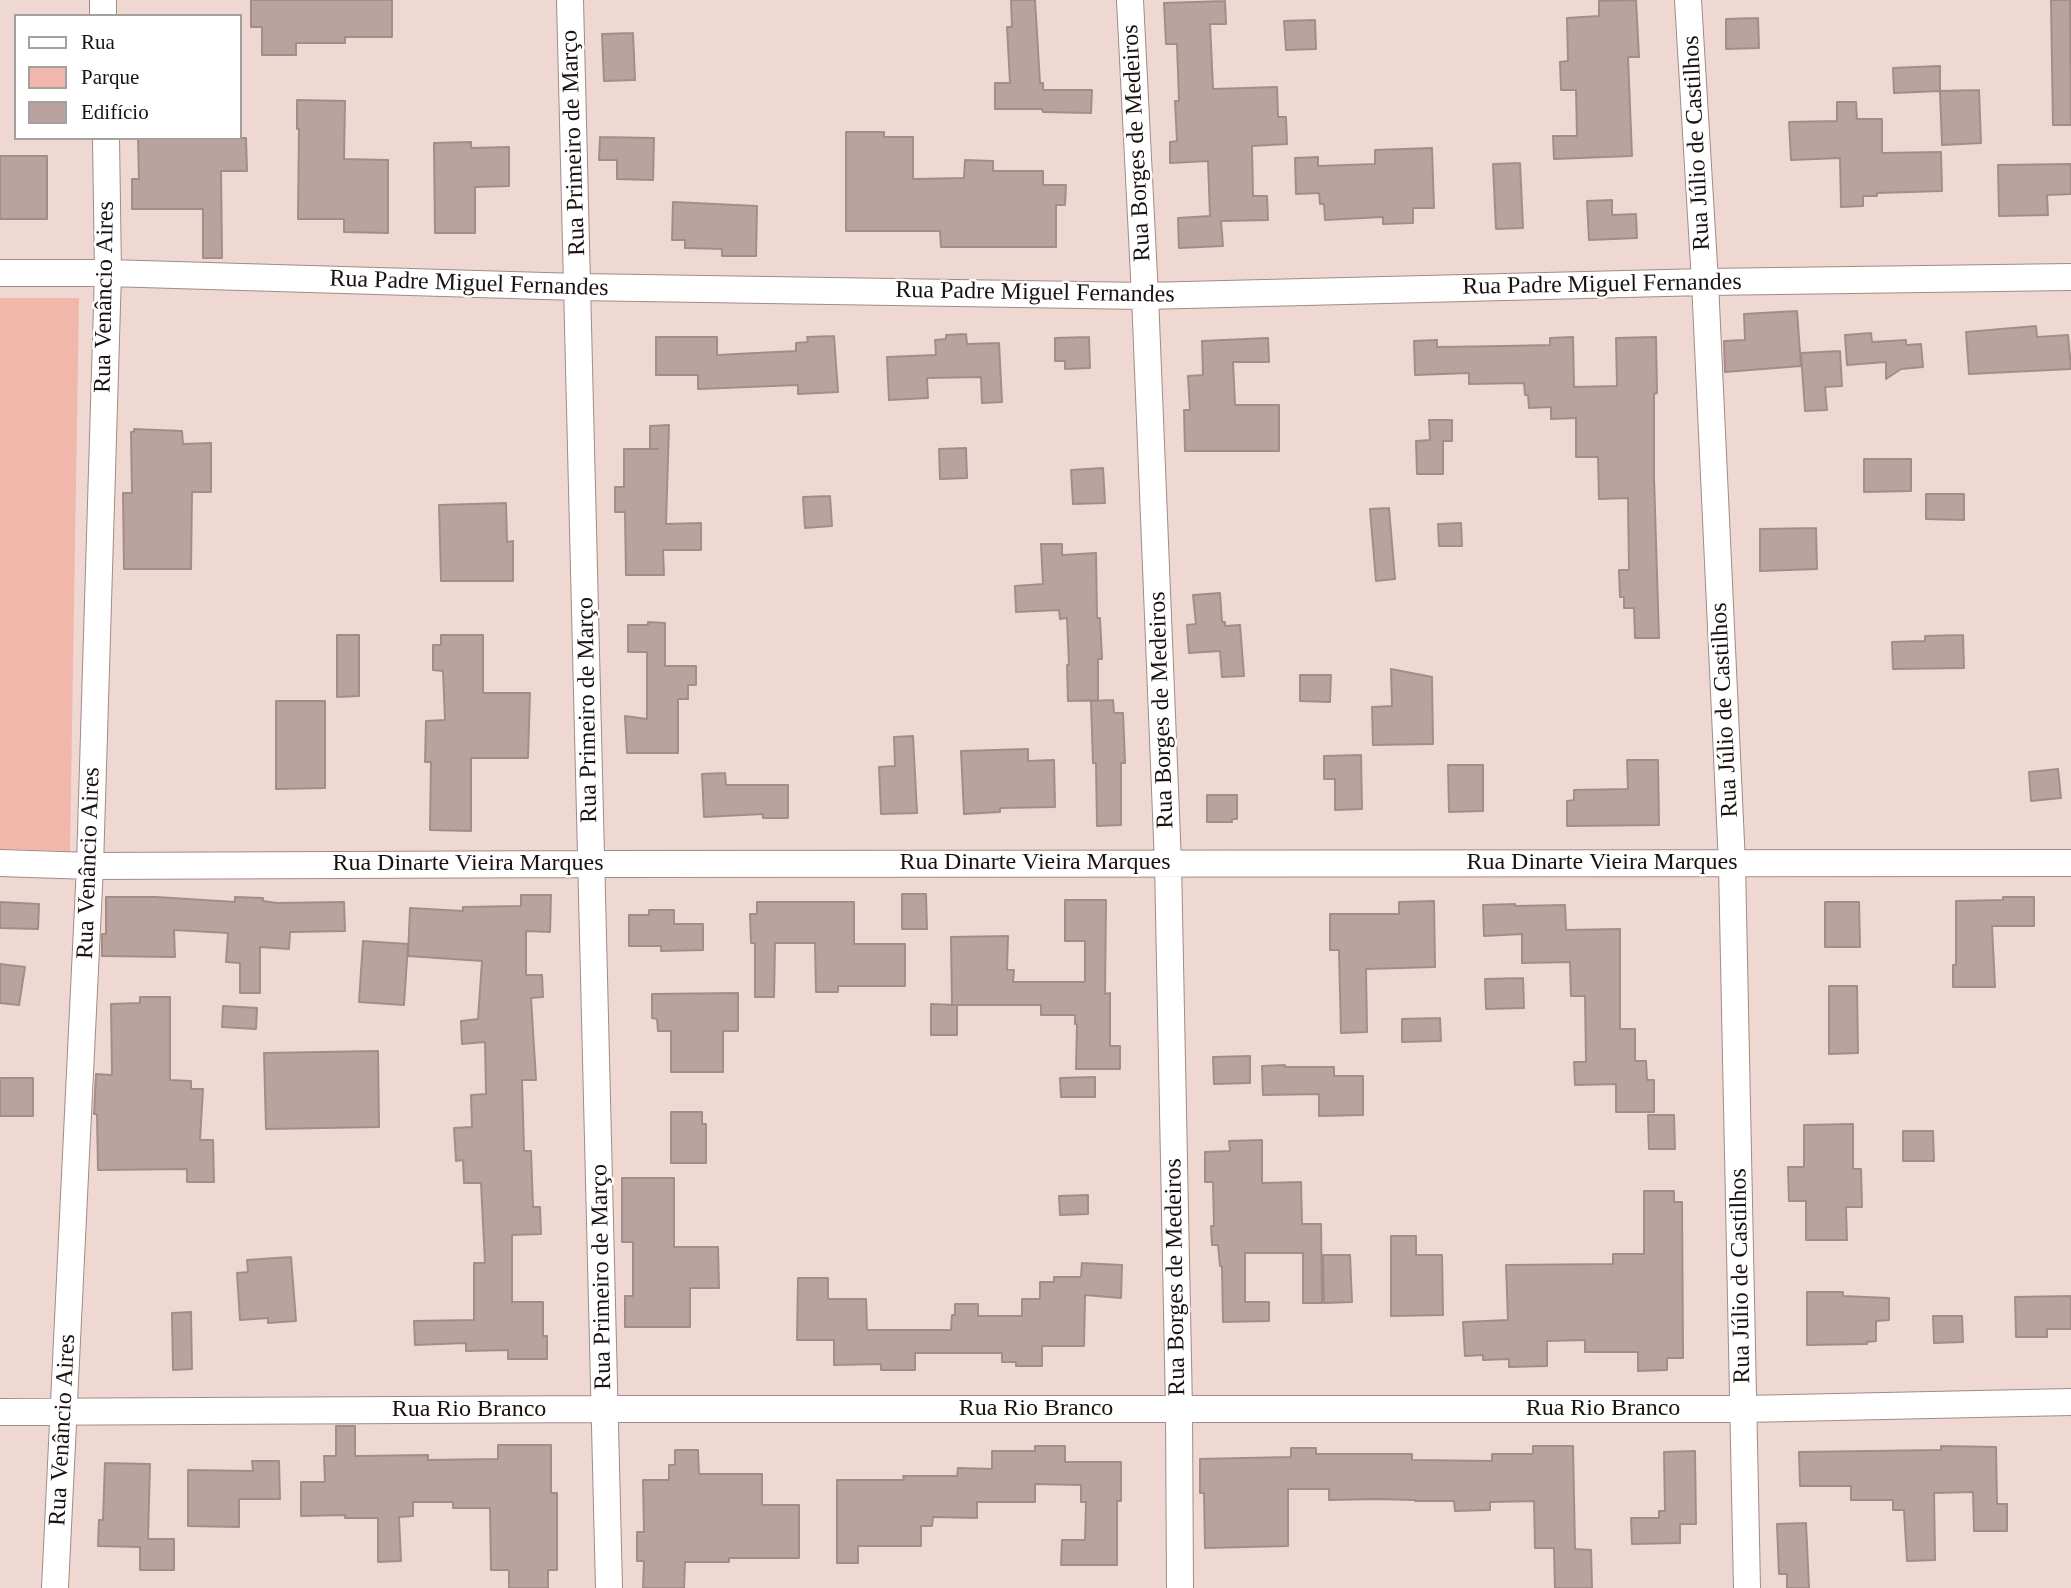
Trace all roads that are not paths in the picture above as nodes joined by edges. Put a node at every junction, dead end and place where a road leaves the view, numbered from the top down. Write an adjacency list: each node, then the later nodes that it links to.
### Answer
1 (570, 0): 9 (street, Rua Primeiro de Março)
2 (1130, 0): 10 (street, Rua Borges de Medeiros)
3 (1688, 0): 8 (street, Rua Júlio de Castilhos)
4 (106, 140): 5 (street, Rua Venâncio Aires)
5 (108, 273): 6 (street, Rua Padre Miguel Fernandes); 9 (street, Rua Padre Miguel Fernandes); 16 (street, Rua Venâncio Aires)
6 (0, 274)
7 (2071, 277): 8 (street, Rua Padre Miguel Fernandes)
8 (1705, 282): 10 (street, Rua Padre Miguel Fernandes); 15 (street, Rua Júlio de Castilhos)
9 (579, 287): 10 (street, Rua Padre Miguel Fernandes); 14 (street, Rua Primeiro de Março)
10 (1145, 296): 12 (street, Rua Borges de Medeiros)
11 (0, 863): 16 (street, Rua Dinarte Vieira Marques)
12 (1168, 863): 14 (street, Rua Dinarte Vieira Marques); 15 (street, Rua Dinarte Vieira Marques); 19 (street, Rua Borges de Medeiros)
13 (2071, 863): 15 (street, Rua Dinarte Vieira Marques)
14 (591, 864): 16 (street, Rua Dinarte Vieira Marques); 18 (street, Rua Primeiro de Março)
15 (1732, 864): 20 (street, Rua Júlio de Castilhos)
16 (90, 866): 22 (street, Rua Venâncio Aires)
17 (2071, 1402): 20 (street, Rua Rio Branco)
18 (606, 1409): 19 (street, Rua Rio Branco); 22 (street, Rua Rio Branco); 24 (street, Rua Primeiro de Março)
19 (1179, 1409): 20 (street, Rua Rio Branco); 25 (street, Rua Borges de Medeiros)
20 (1744, 1409): 26 (street, Rua Júlio de Castilhos)
21 (0, 1412): 22 (street, Rua Rio Branco)
22 (65, 1413): 23 (street, Rua Venâncio Aires)
23 (55, 1588)
24 (609, 1588)
25 (1180, 1588)
26 (1747, 1588)

